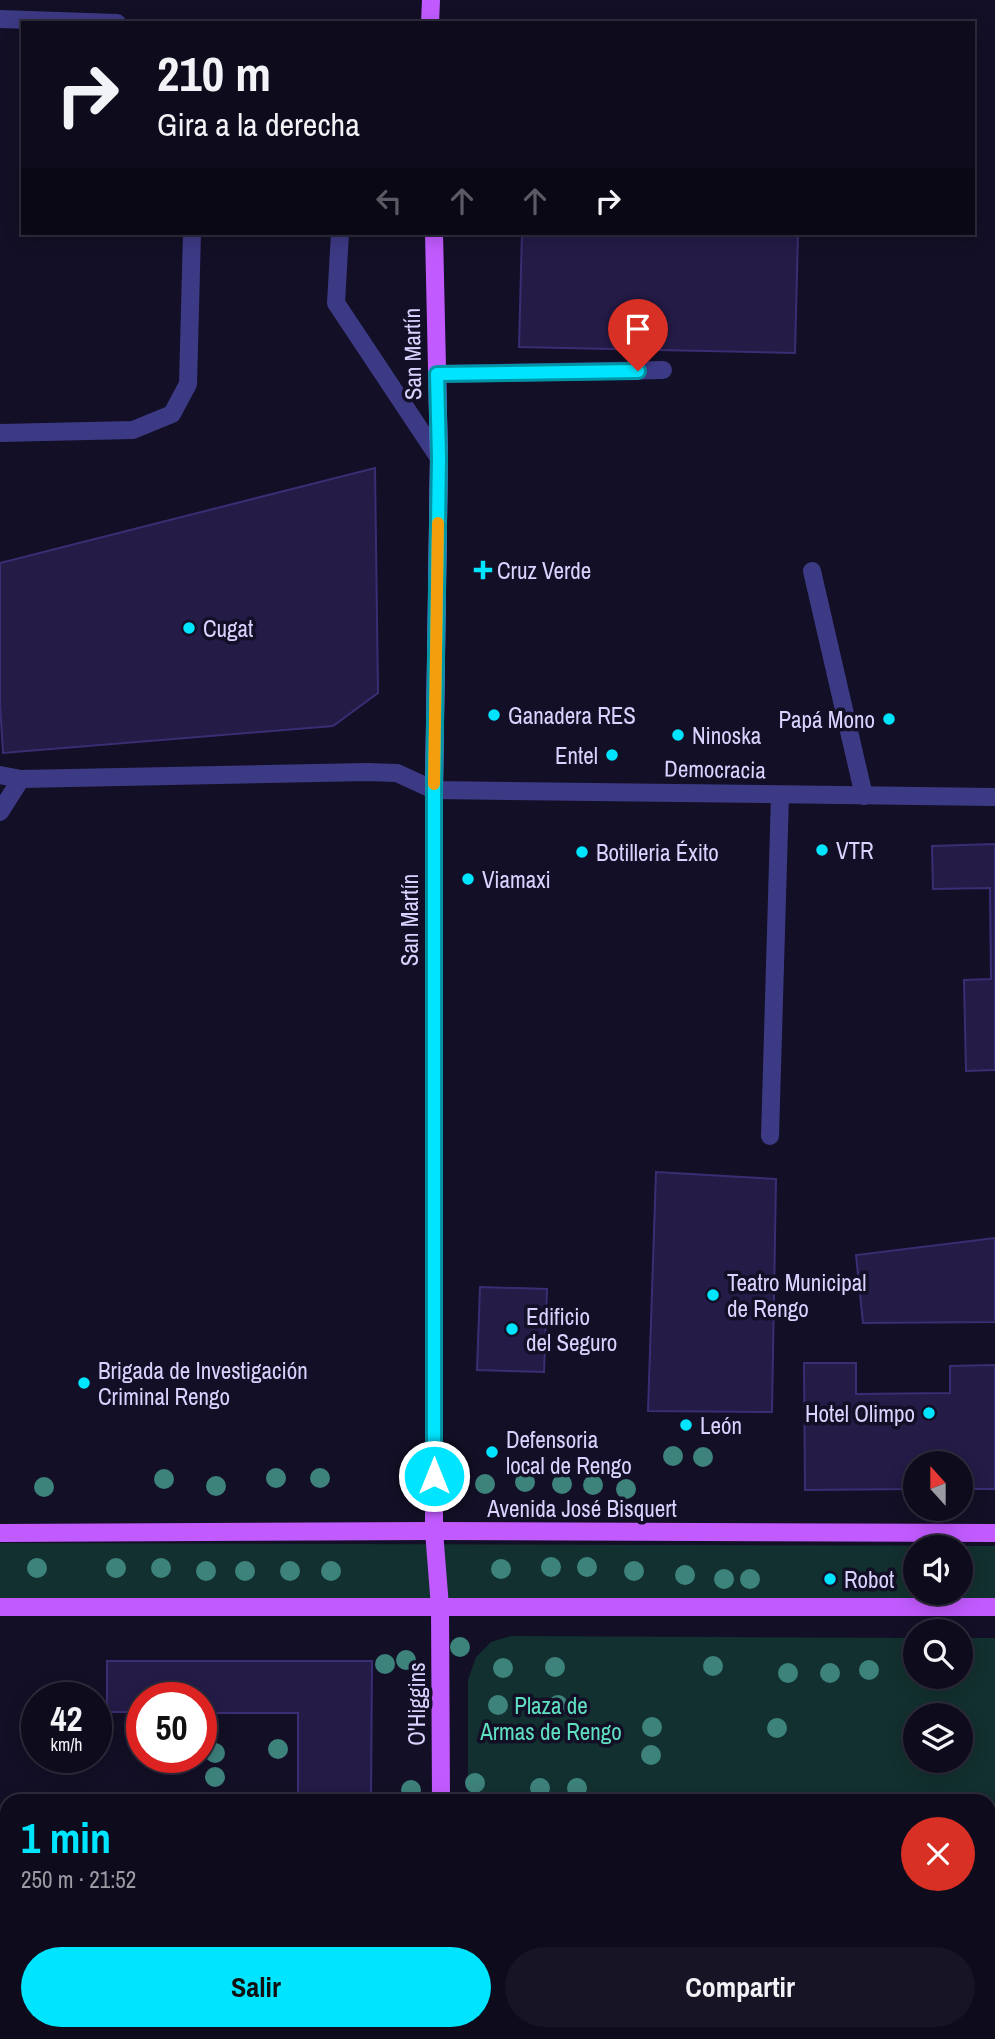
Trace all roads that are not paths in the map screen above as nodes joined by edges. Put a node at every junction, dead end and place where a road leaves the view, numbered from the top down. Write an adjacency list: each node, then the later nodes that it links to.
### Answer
1 (431, 0): 4 (main road)
2 (0, 19): 3 (street)
3 (58, 21)
4 (430, 21)
5 (192, 235): 10 (street)
6 (340, 235): 11 (street)
7 (433, 235): 9 (main road, San Martín)
8 (663, 370): 9 (street)
9 (437, 374): 11 (main road, San Martín)
10 (0, 433)
11 (439, 458): 15 (main road, San Martín)
12 (811, 571): 17 (street)
13 (0, 775): 14 (street)
14 (21, 779): 15 (street); 19 (street)
15 (434, 790): 16 (street, Democracia); 21 (main road, San Martín)
16 (780, 795): 17 (street, Democracia); 20 (street)
17 (864, 796): 18 (street, Democracia)
18 (995, 797)
19 (0, 812)
20 (770, 1136)
21 (433, 1531): 22 (main road, Avenida José Bisquert); 23 (main road, Avenida José Bisquert); 25 (main road, San Martín)
22 (0, 1533)
23 (995, 1533)
24 (0, 1606): 25 (main road)
25 (440, 1607): 26 (main road); 27 (main road, O'Higgins)
26 (995, 1607)
27 (440, 1794)

